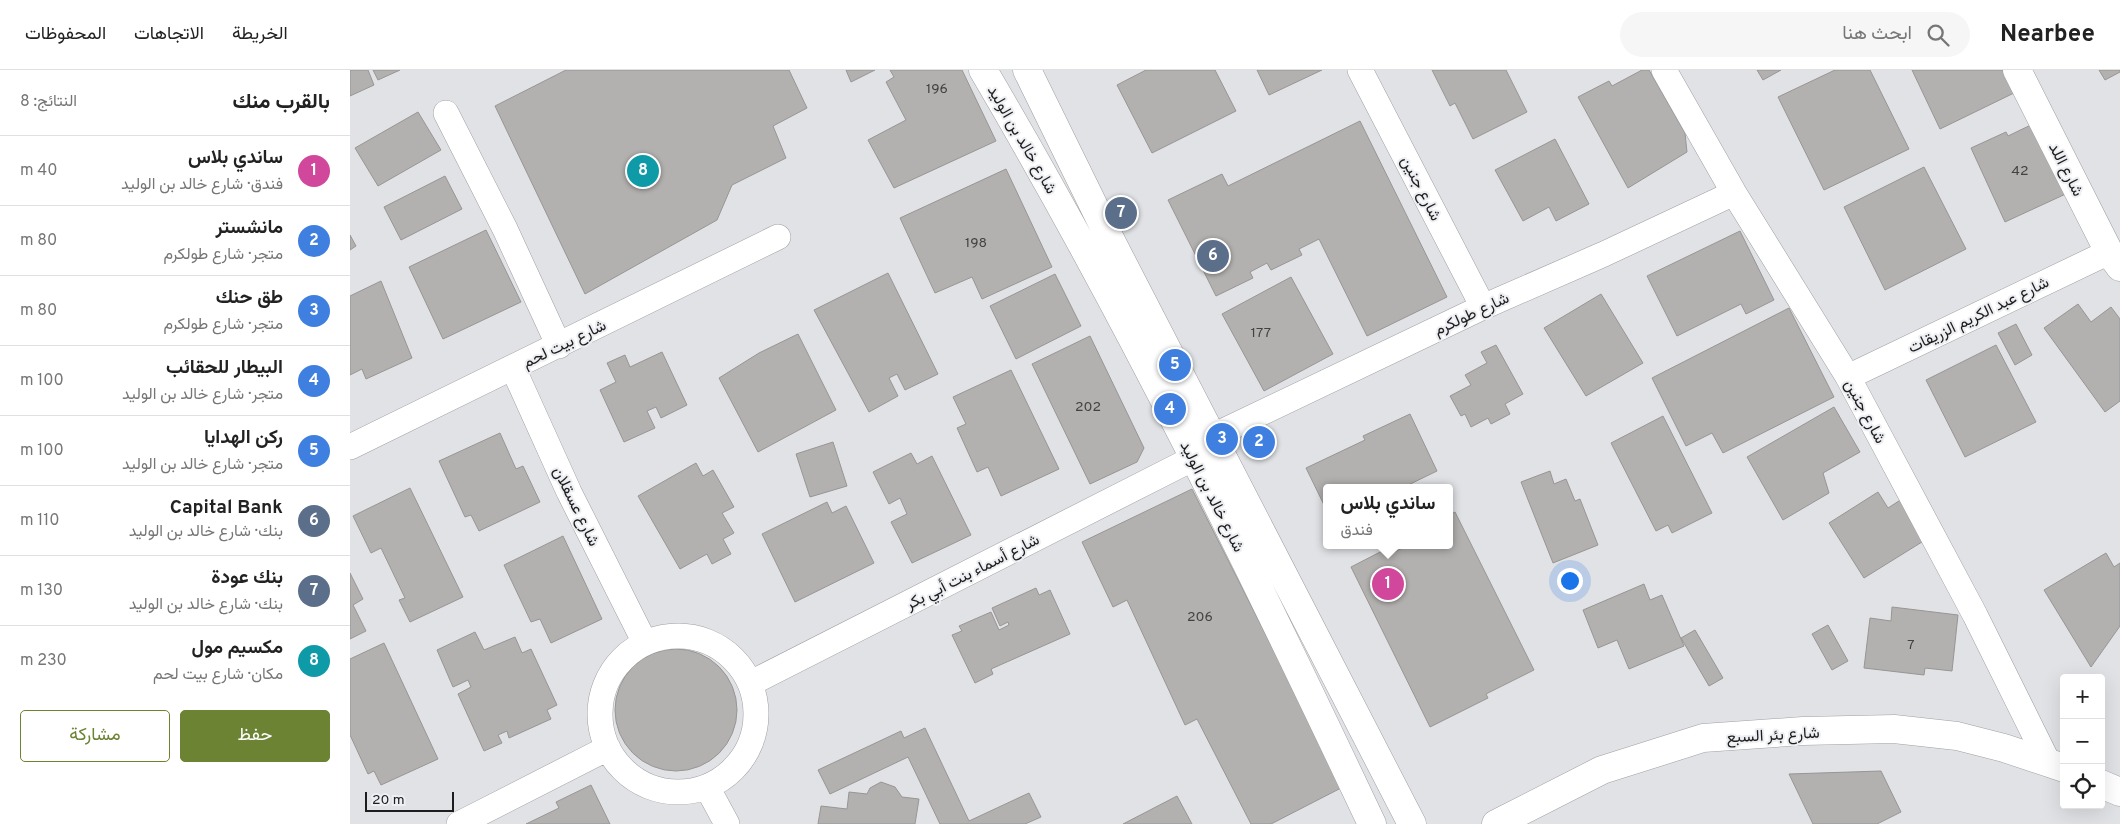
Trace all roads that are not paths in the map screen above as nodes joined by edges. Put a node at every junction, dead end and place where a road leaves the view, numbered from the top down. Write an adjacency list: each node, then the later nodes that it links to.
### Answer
1 (983, 70): 16 (main road, شارع خالد بن الوليد)
2 (1027, 70): 14 (main road, شارع خالد بن الوليد)
3 (1360, 70): 10 (street, شارع جنين)
4 (1664, 70): 7 (street, شارع جنين)
5 (2017, 70): 9 (main road, شارع اللد)
6 (446, 113): 11 (street)
7 (1734, 193): 10 (street, شارع طولكرم); 13 (street, شارع جنين)
8 (778, 238): 11 (street, شارع بيت لحم)
9 (2114, 259): 13 (street, شارع عبد الكريم الزريقات)
10 (1483, 307): 14 (street, شارع طولكرم)
11 (558, 346): 12 (street, شارع بيت لحم)
12 (513, 368): 15 (street, شارع بيت لحم); 17 (street, شارع عسقلان)
13 (1848, 377): 20 (street, شارع جنين)
14 (1211, 437): 27 (main road, شارع خالد بن الوليد)
15 (350, 447)
16 (1194, 458): 18 (street, شارع أسماء بنت أبي بكر); 26 (main road, شارع خالد بن الوليد)
17 (645, 643): 18 (street); 19 (street)
18 (751, 683): 22 (street)
19 (608, 748): 22 (street); 24 (street)
20 (2056, 765): 28 (main road, شارع بئر السبع)
21 (2105, 786): 23 (main road)
22 (707, 787): 25 (street)
23 (2120, 792)
24 (459, 824)
25 (726, 824)
26 (1372, 824)
27 (1412, 824)
28 (1496, 824)

